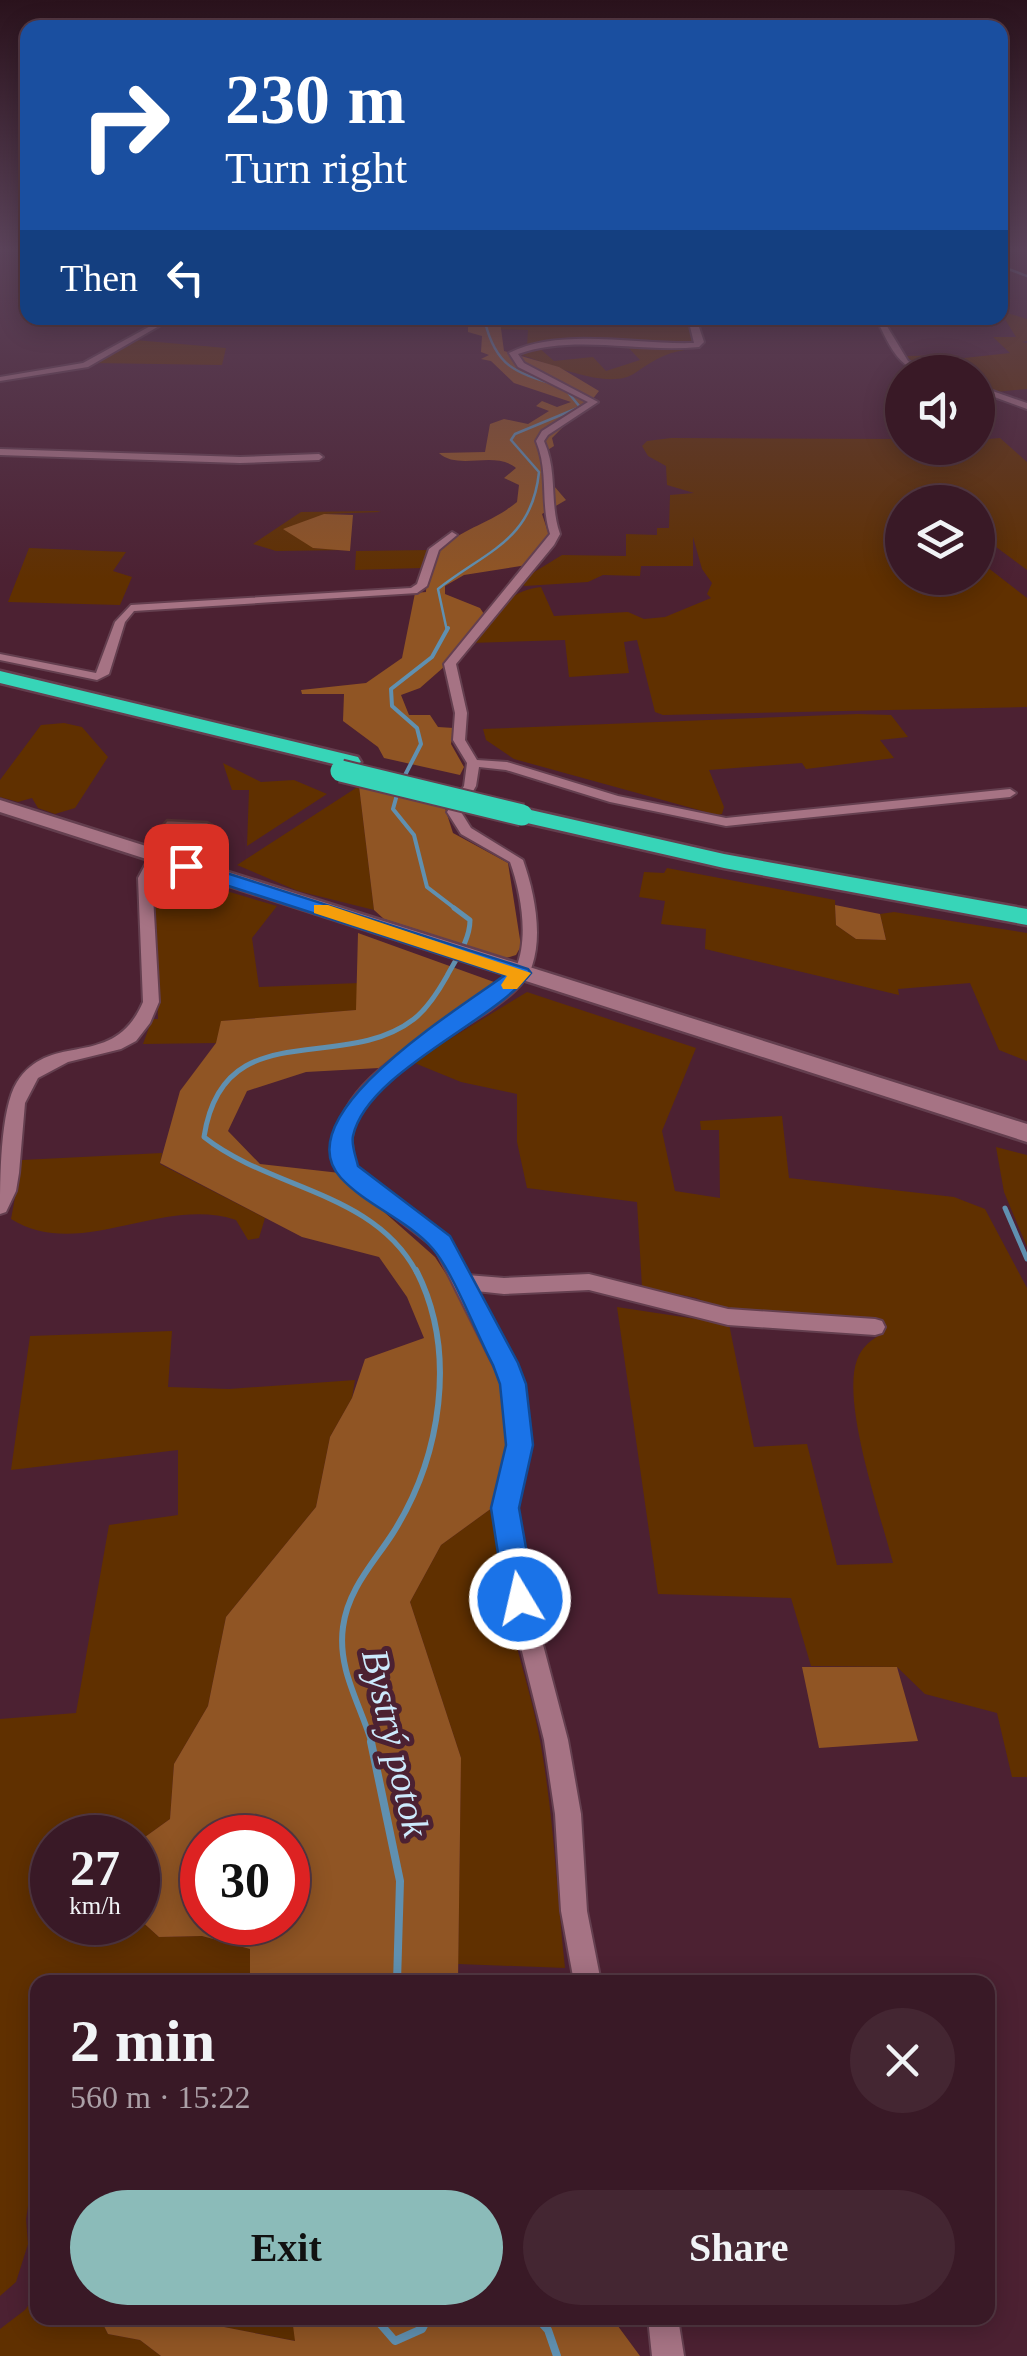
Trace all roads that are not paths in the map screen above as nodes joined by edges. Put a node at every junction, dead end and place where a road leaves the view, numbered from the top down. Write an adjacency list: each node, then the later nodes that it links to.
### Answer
1 (94, 360): 3 (street)
2 (517, 360): 12 (street)
3 (0, 379)
4 (995, 394): 5 (street)
5 (1027, 406)
6 (0, 452): 7 (street)
7 (319, 458)
8 (452, 535): 9 (street)
9 (0, 657)
10 (0, 676): 13 (highway)
11 (0, 688): 13 (highway)
12 (473, 763): 14 (street); 20 (street)
13 (346, 766): 16 (highway, bridge)
14 (1010, 793)
15 (0, 806): 17 (main road)
16 (525, 810): 18 (highway); 19 (highway)
17 (156, 857): 20 (main road); 22 (street)
18 (1027, 904)
19 (1027, 916)
20 (521, 973): 21 (main road); 23 (street)
21 (1027, 1133)
22 (0, 1206)
23 (460, 1282): 24 (street); 25 (street)
24 (875, 1328)
25 (586, 1975)
26 (664, 2325): 27 (street)
27 (668, 2356)

